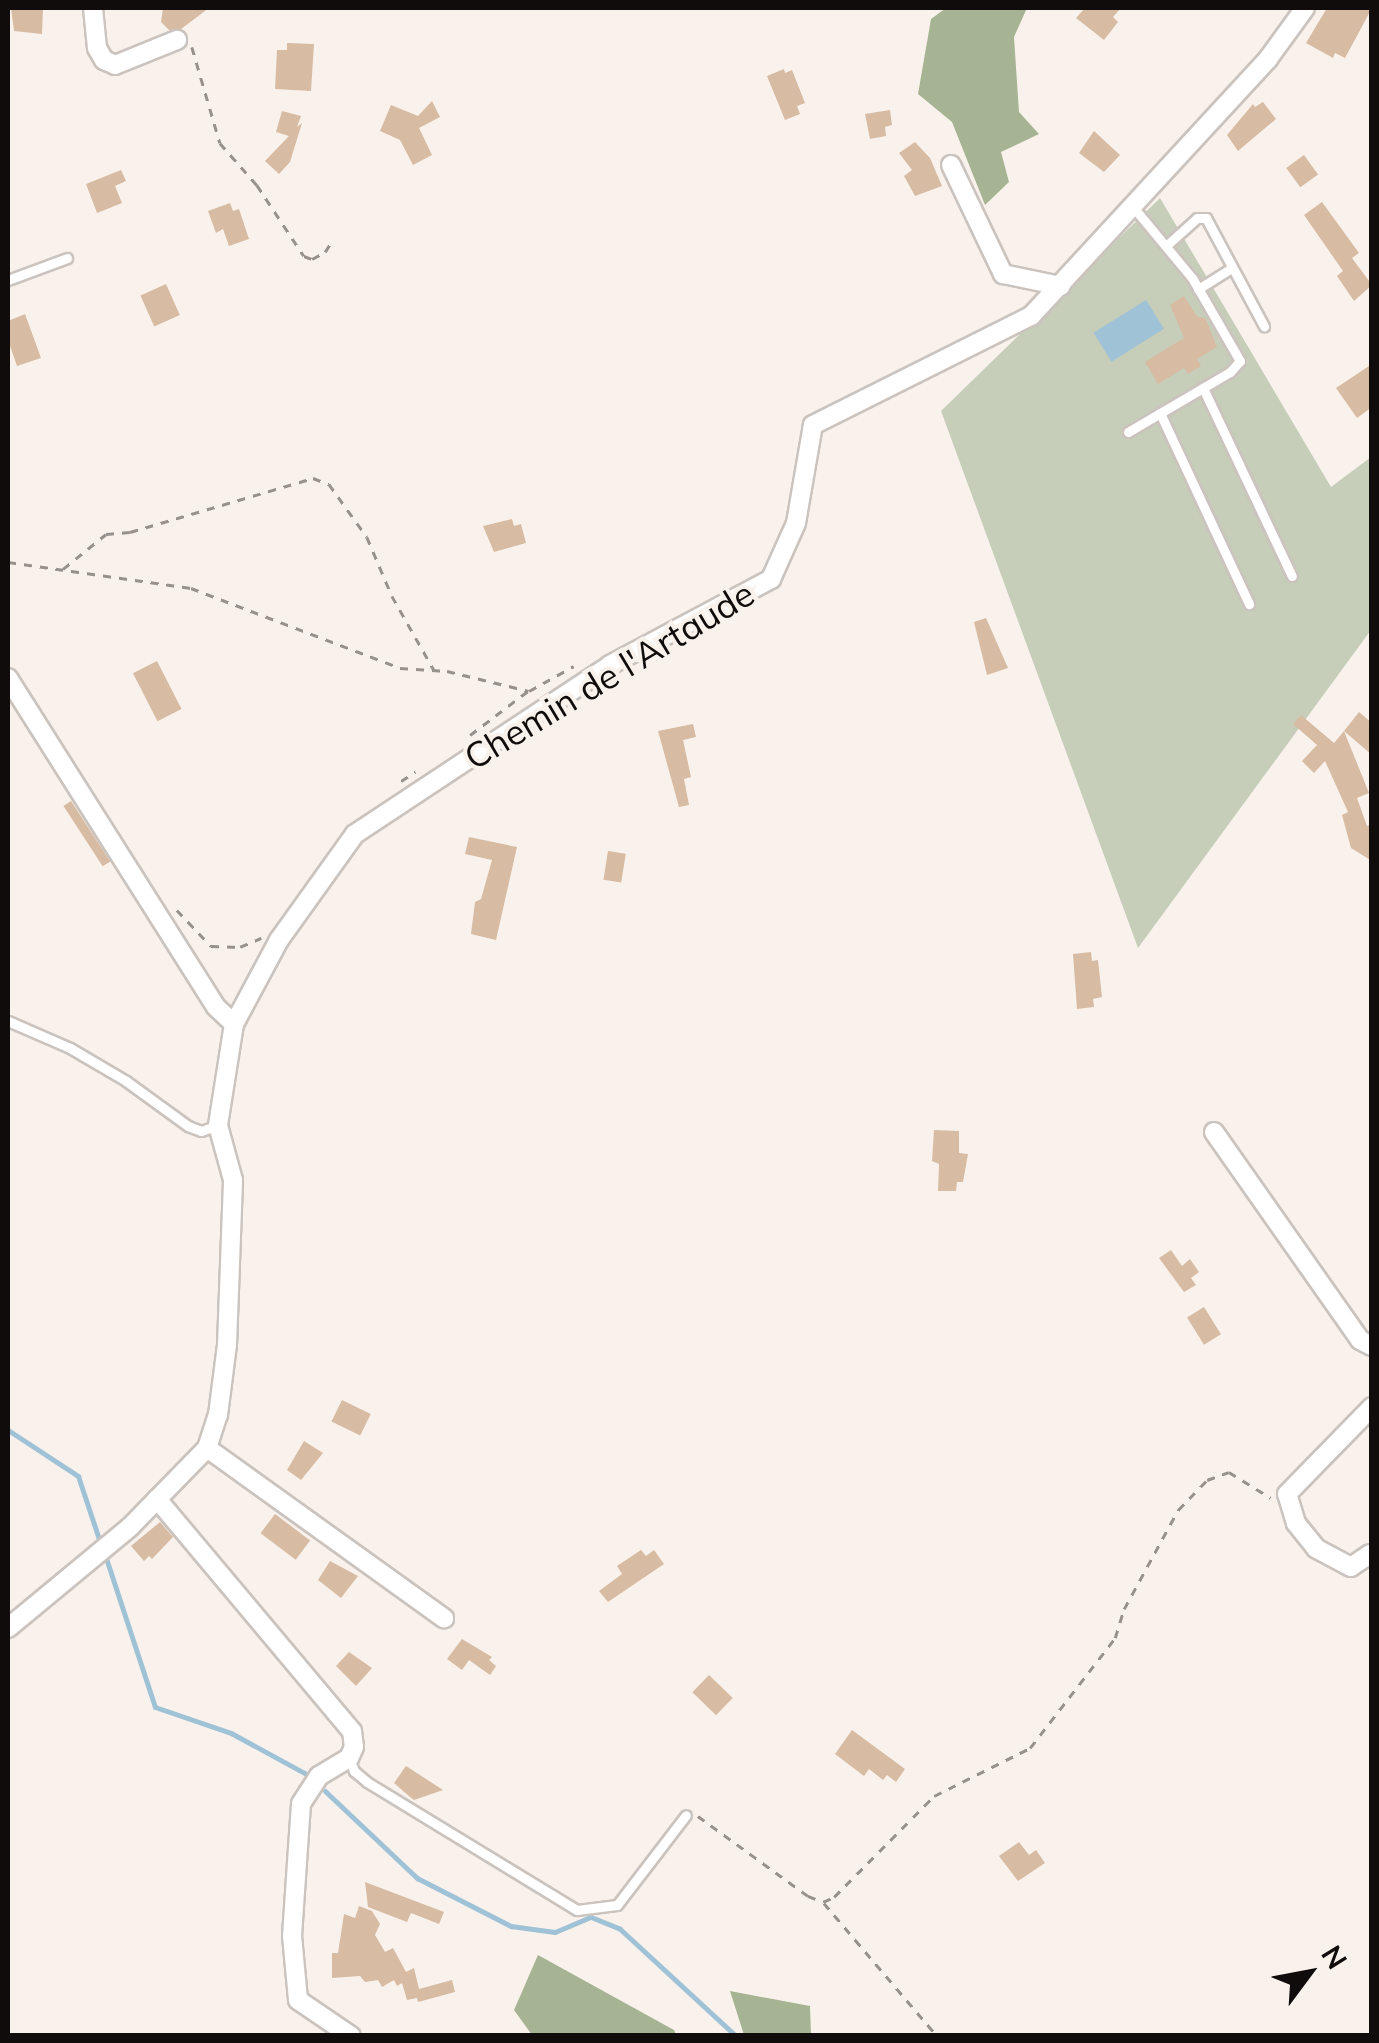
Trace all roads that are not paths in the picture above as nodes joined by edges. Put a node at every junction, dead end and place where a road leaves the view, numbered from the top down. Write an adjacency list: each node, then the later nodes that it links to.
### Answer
1 (92, 8): 3 (street)
2 (1306, 8): 5 (street, Chemin de l'Artaude)
3 (177, 40)
4 (951, 165): 10 (street)
5 (1133, 207): 6 (lane); 10 (street, Chemin de l'Artaude)
6 (1167, 244): 8 (lane); 11 (lane)
7 (67, 258): 9 (lane)
8 (1232, 268): 11 (lane); 12 (lane)
9 (8, 280)
10 (1061, 286): 20 (street, Chemin de l'Artaude)
11 (1198, 289): 13 (lane)
12 (1264, 326)
13 (1202, 388): 14 (lane); 16 (lane)
14 (1160, 413): 15 (lane); 17 (lane)
15 (1128, 432)
16 (1292, 576)
17 (1249, 604)
18 (8, 678): 20 (street)
19 (8, 1021): 21 (lane)
20 (234, 1024): 21 (street)
21 (218, 1125): 25 (street)
22 (1214, 1132): 23 (street)
23 (1372, 1346)
24 (1372, 1407): 27 (street)
25 (207, 1448): 26 (street); 28 (street)
26 (157, 1499): 29 (street); 30 (street)
27 (1370, 1554)
28 (444, 1618)
29 (8, 1628)
30 (349, 1758): 31 (lane); 32 (street)
31 (686, 1815)
32 (350, 2036)

